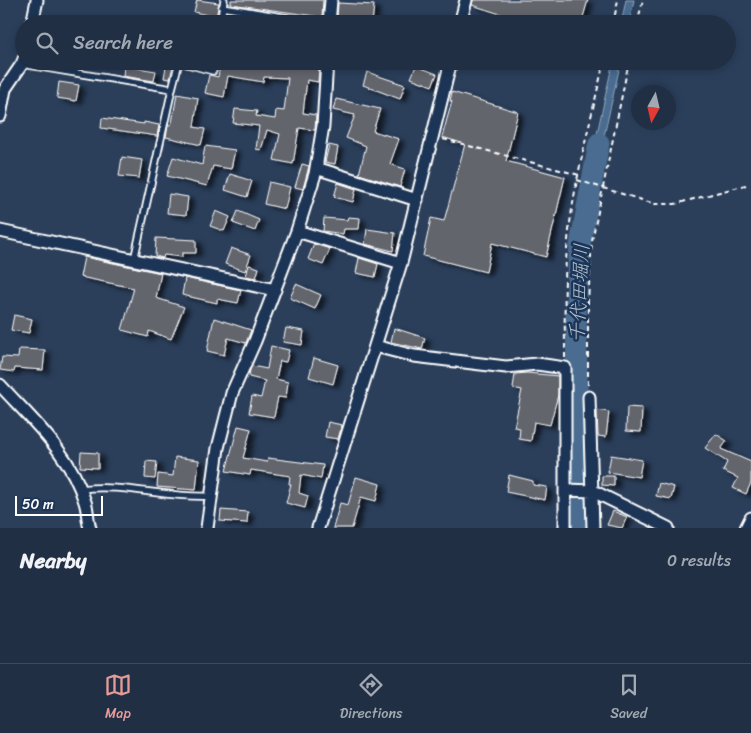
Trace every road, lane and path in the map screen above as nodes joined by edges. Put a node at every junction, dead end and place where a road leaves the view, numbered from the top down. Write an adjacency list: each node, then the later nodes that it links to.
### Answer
1 (37, 0): 8 (street)
2 (224, 0): 7 (lane)
3 (331, 0): 11 (street)
4 (466, 0): 12 (street)
5 (618, 0): 13 (path)
6 (643, 0): 14 (path)
7 (222, 7): 9 (lane); 10 (lane)
8 (34, 15)
9 (221, 15)
10 (271, 15)
11 (328, 15)
12 (462, 15)
13 (615, 15)
14 (639, 15)
15 (17, 70): 23 (street)
16 (71, 70): 22 (lane)
17 (178, 70): 22 (lane)
18 (326, 70): 25 (street)
19 (449, 70): 24 (street)
20 (602, 70): 26 (path)
21 (627, 70): 29 (path)
22 (172, 89): 33 (lane)
23 (0, 116)
24 (432, 136): 26 (path); 30 (street)
25 (316, 168): 30 (street); 32 (street)
26 (579, 175): 27 (path)
27 (577, 180): 29 (path); 37 (path)
28 (746, 185): 29 (path)
29 (602, 188): 39 (path)
30 (417, 200): 34 (street)
31 (0, 231): 33 (street)
32 (297, 231): 34 (street); 35 (street)
33 (134, 260): 35 (street)
34 (401, 263): 36 (street)
35 (275, 290): 43 (street)
36 (375, 346): 37 (street); 47 (street)
37 (565, 368): 41 (street)
38 (0, 385): 40 (street)
39 (589, 397): 42 (street)
40 (80, 490): 43 (lane); 45 (street)
41 (566, 490): 42 (street); 48 (street)
42 (593, 491): 49 (street); 50 (street)
43 (212, 496): 46 (street)
44 (751, 518): 51 (street)
45 (90, 528)
46 (207, 528)
47 (318, 528)
48 (565, 528)
49 (593, 528)
50 (668, 528)
51 (746, 528)

